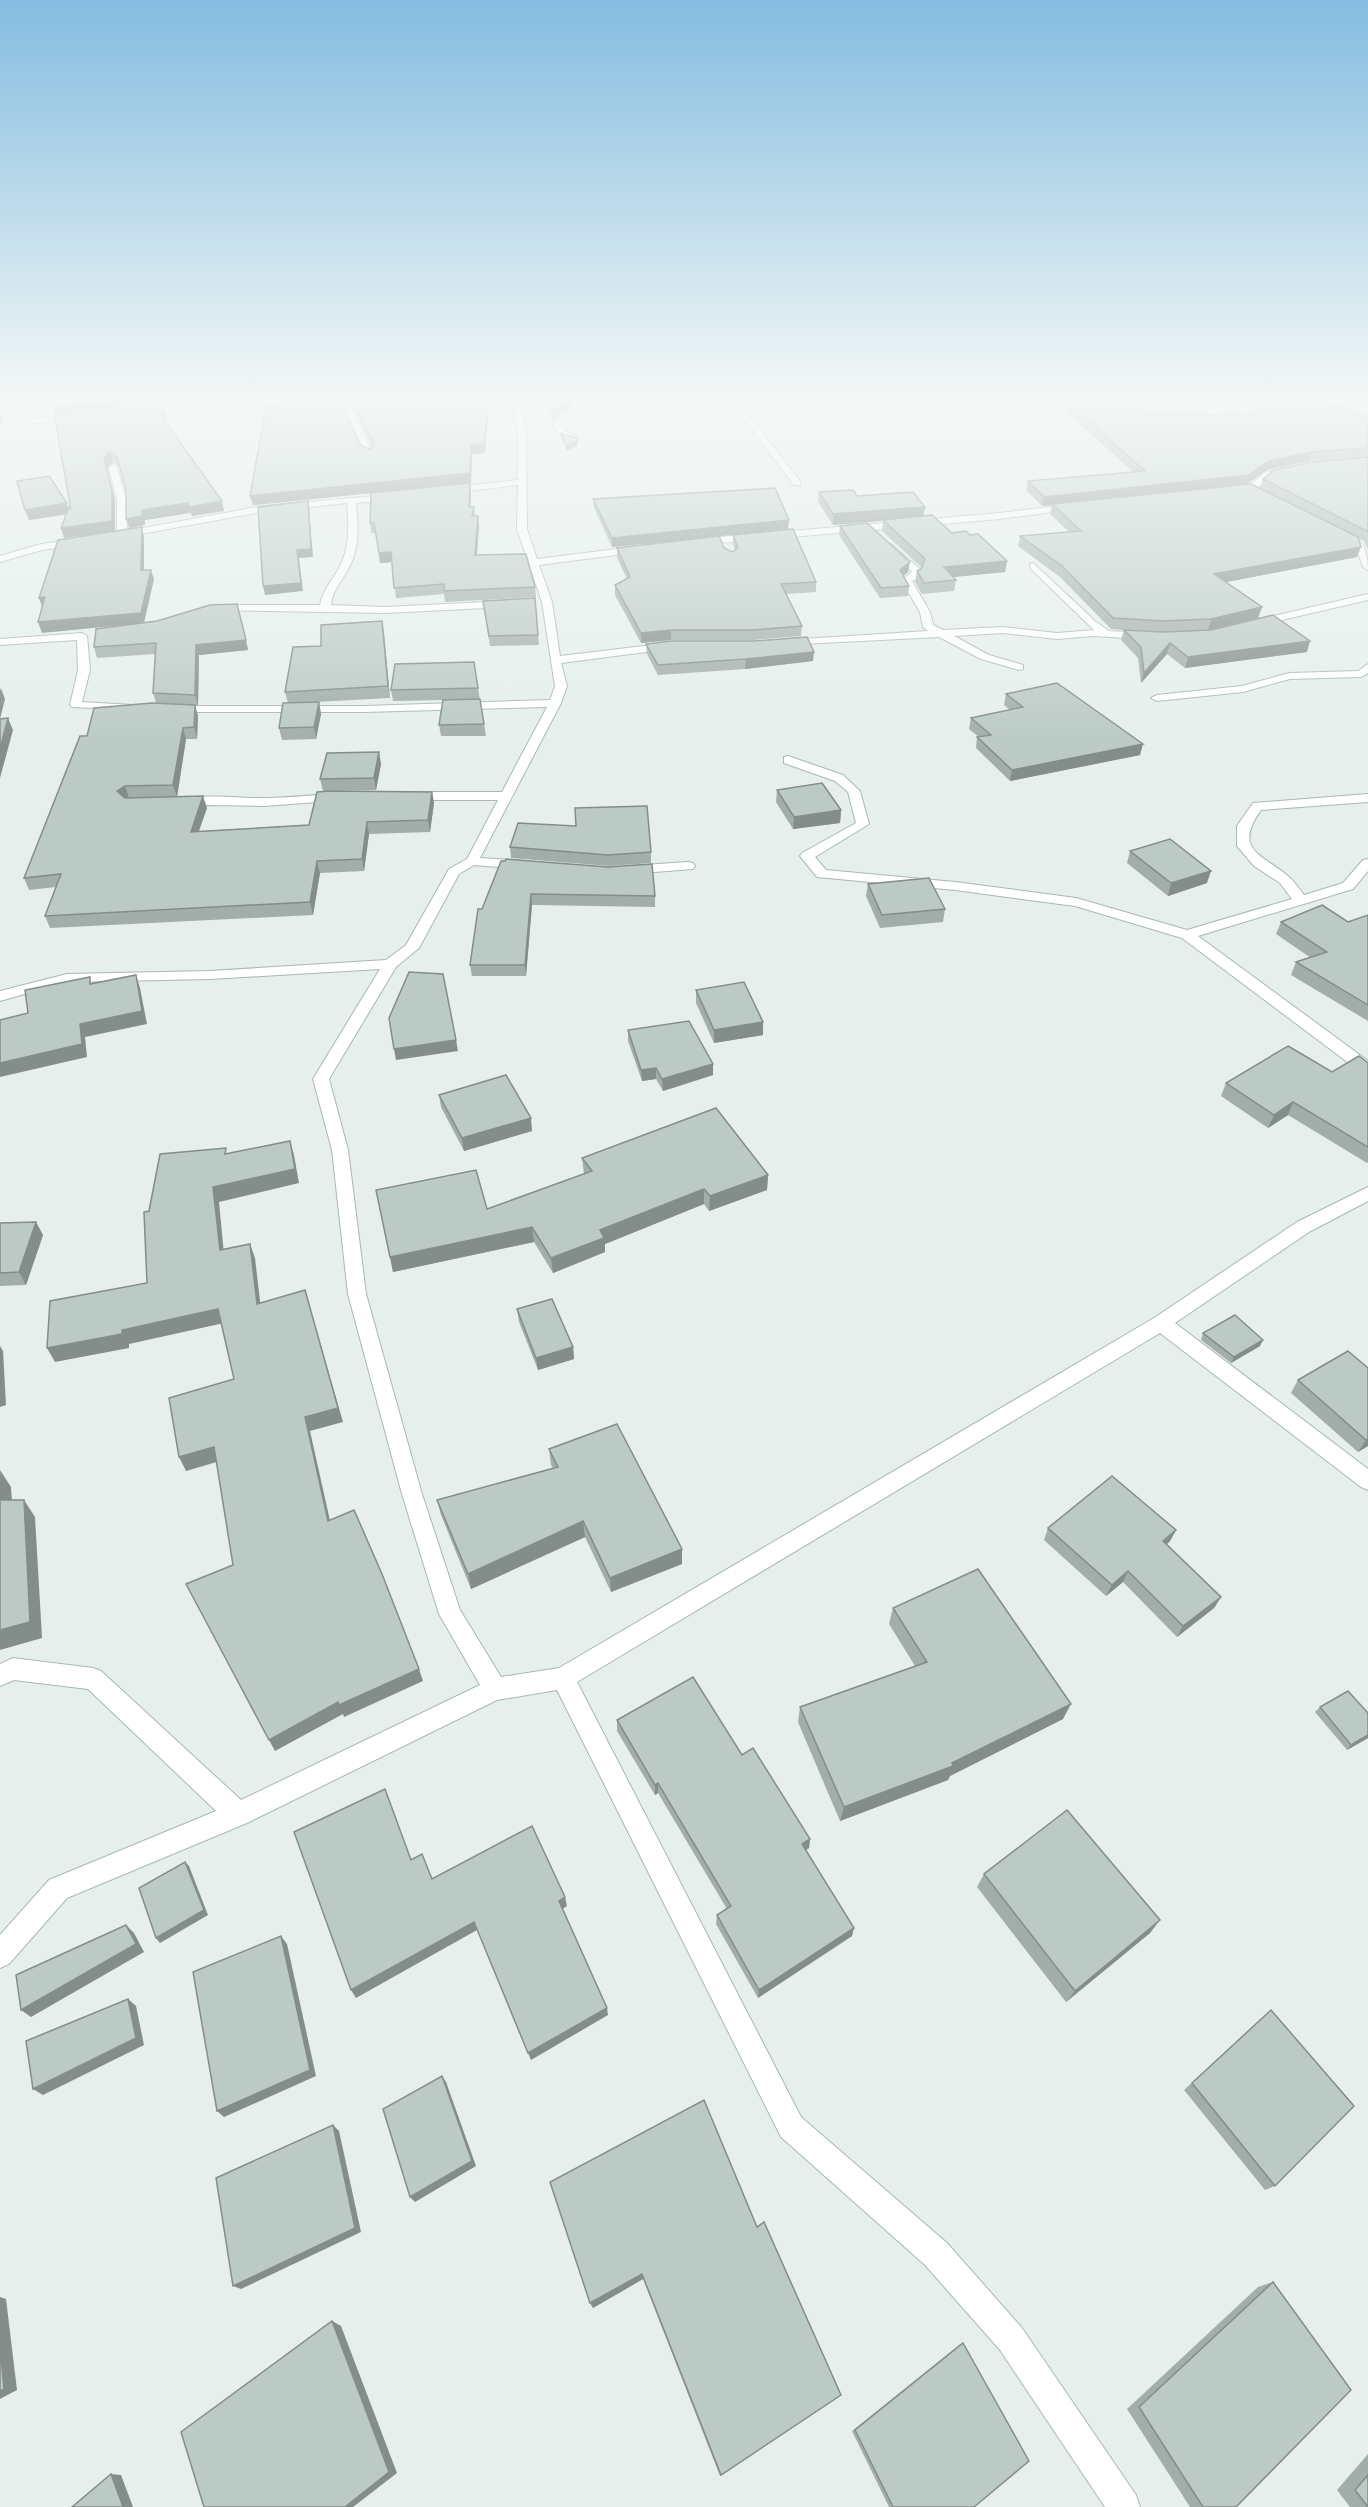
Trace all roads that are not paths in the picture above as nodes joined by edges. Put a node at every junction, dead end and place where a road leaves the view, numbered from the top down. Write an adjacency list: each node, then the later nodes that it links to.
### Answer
1 (123, 516): 2 (street)
2 (223, 516)
3 (352, 516): 17 (street)
4 (522, 516): 12 (street)
5 (1016, 516): 7 (street)
6 (1336, 531): 14 (street)
7 (878, 535): 9 (street); 20 (street)
8 (90, 541): 11 (street)
9 (684, 544)
10 (649, 548): 12 (street)
11 (0, 559)
12 (532, 563): 27 (street)
13 (1033, 566): 21 (street)
14 (1368, 567)
15 (1368, 597): 19 (street)
16 (514, 604): 17 (street)
17 (326, 608): 18 (street)
18 (207, 611)
19 (1241, 627)
20 (939, 633): 21 (street); 24 (street); 26 (street)
21 (1107, 634): 22 (street)
22 (1160, 637)
23 (0, 642): 32 (street)
24 (774, 644)
25 (683, 645): 27 (street)
26 (985, 657): 28 (street); 29 (street)
27 (555, 660): 32 (street)
28 (1019, 667)
29 (991, 673)
30 (1366, 673): 31 (street)
31 (1157, 698)
32 (555, 703): 35 (street)
33 (788, 760): 45 (street)
34 (390, 796): 35 (street)
35 (507, 796): 39 (street)
36 (355, 797): 38 (street)
37 (1368, 798): 44 (street)
38 (170, 803)
39 (472, 861): 42 (street); 46 (street)
40 (1368, 863): 44 (street)
41 (688, 866): 43 (street)
42 (541, 867)
43 (609, 872)
44 (1301, 901): 45 (street)
45 (1187, 935): 48 (street)
46 (390, 964): 47 (street); 54 (street)
47 (0, 996)
48 (1368, 1069)
49 (1368, 1193): 50 (street)
50 (1161, 1323): 51 (street); 53 (street)
51 (1368, 1481)
52 (0, 1675): 55 (street)
53 (563, 1678): 54 (street); 57 (street)
54 (495, 1689): 55 (street)
55 (238, 1814): 56 (street)
56 (0, 1955)
57 (1124, 2507)

